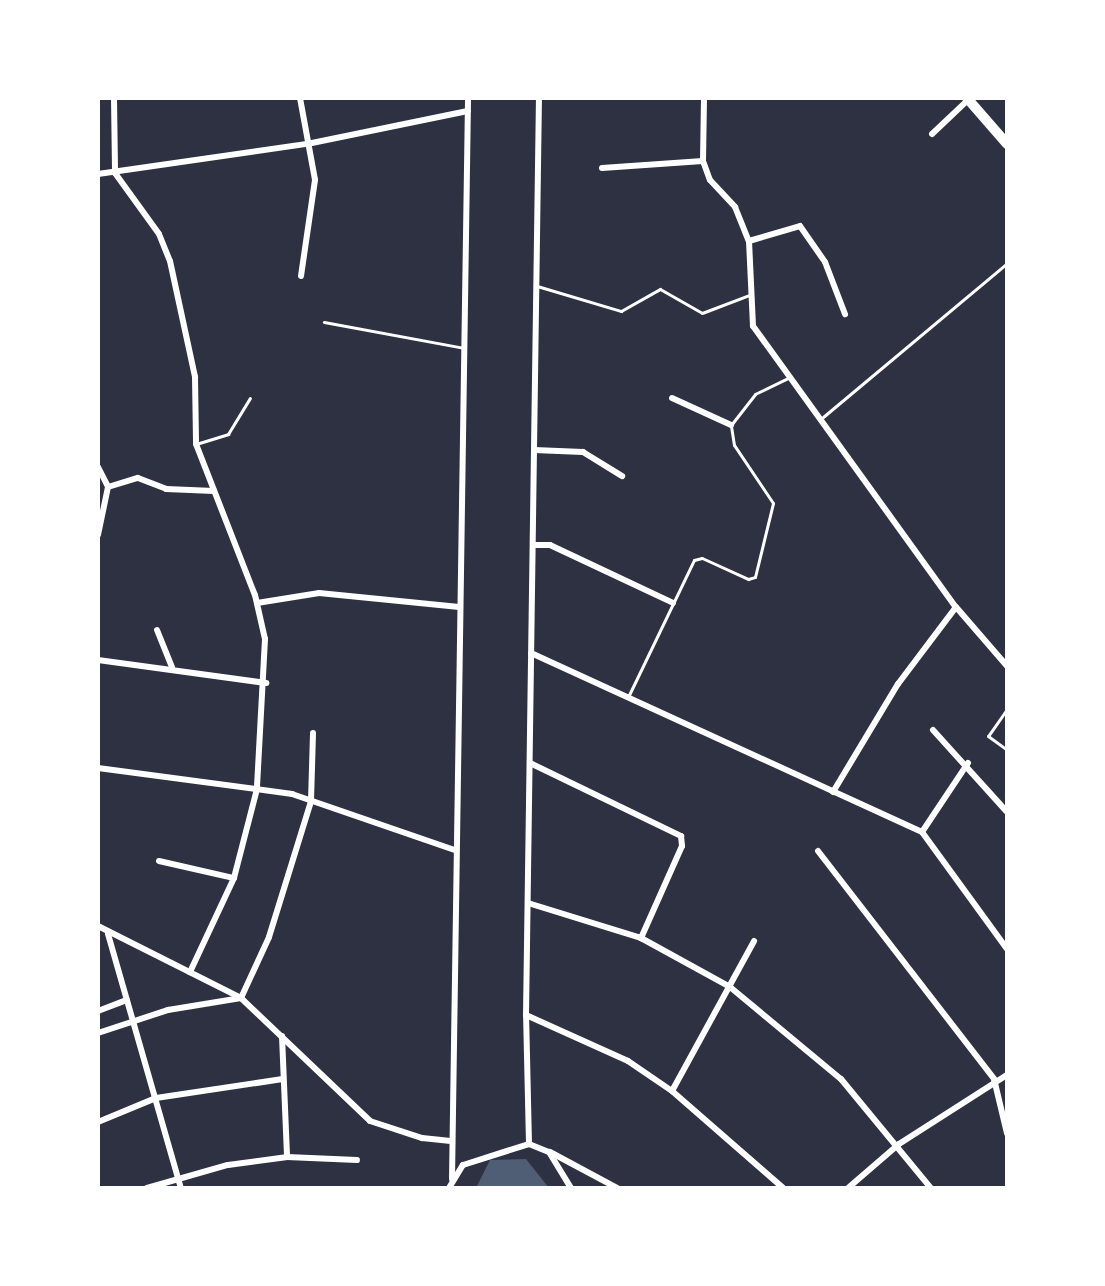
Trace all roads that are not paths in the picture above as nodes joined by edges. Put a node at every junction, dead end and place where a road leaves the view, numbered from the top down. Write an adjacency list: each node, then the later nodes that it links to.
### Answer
1 (114, 98): 13 (street)
2 (300, 98): 9 (street)
3 (468, 98): 7 (street)
4 (539, 98): 18 (street)
5 (704, 98): 11 (street)
6 (967, 99): 8 (street); 10 (main road)
7 (468, 111): 9 (street); 22 (street)
8 (932, 134)
9 (307, 144): 13 (street); 17 (street)
10 (1007, 144)
11 (703, 161): 12 (street); 15 (street)
12 (602, 168)
13 (115, 173): 14 (street); 28 (street)
14 (98, 174)
15 (749, 241): 19 (street); 20 (street)
16 (1007, 263): 26 (lane)
17 (301, 276)
18 (537, 286): 19 (lane); 29 (street)
19 (752, 294): 23 (street)
20 (845, 314)
21 (324, 322): 22 (lane)
22 (464, 348): 38 (street)
23 (791, 376): 26 (street); 27 (lane)
24 (250, 398): 28 (lane)
25 (672, 398): 27 (street)
26 (823, 417): 39 (street)
27 (731, 425): 37 (lane)
28 (196, 444): 33 (street)
29 (534, 450): 31 (street); 35 (street)
30 (98, 467): 32 (street)
31 (622, 476)
32 (108, 487): 33 (street); 34 (street)
33 (214, 491): 36 (street)
34 (98, 535)
35 (533, 545): 37 (street); 41 (street)
36 (257, 603): 38 (street); 45 (street)
37 (673, 603): 46 (lane)
38 (459, 607): 59 (street)
39 (956, 607): 43 (street); 55 (street)
40 (157, 630): 44 (street)
41 (531, 653): 46 (street); 51 (street)
42 (98, 660): 44 (street)
43 (1007, 666)
44 (172, 667): 45 (street)
45 (266, 683): 54 (street)
46 (628, 697): 55 (street)
47 (1007, 709): 50 (lane)
48 (933, 730): 52 (street)
49 (313, 733): 56 (street)
50 (1007, 750)
51 (530, 763): 63 (street); 66 (street)
52 (968, 763): 57 (street); 58 (street)
53 (98, 768): 54 (street)
54 (257, 789): 56 (street); 62 (street)
55 (833, 792): 58 (street)
56 (311, 801): 59 (street); 71 (street)
57 (1007, 812)
58 (922, 832): 68 (street)
59 (455, 850): 85 (street)
60 (818, 851): 80 (street)
61 (159, 861): 62 (street)
62 (234, 878): 69 (street)
63 (528, 903): 66 (street); 74 (street)
64 (98, 926): 65 (street)
65 (108, 934): 69 (street); 72 (street)
66 (641, 938): 70 (street)
67 (754, 941): 70 (street)
68 (1007, 949)
69 (190, 972): 71 (street)
70 (730, 987): 81 (street); 87 (street)
71 (241, 998): 75 (street); 77 (street)
72 (127, 1000): 73 (street); 75 (street)
73 (98, 1011)
74 (526, 1015): 81 (street); 86 (street)
75 (133, 1020): 76 (street); 82 (street)
76 (98, 1033)
77 (282, 1036): 79 (street); 85 (street)
78 (1007, 1075): 80 (street)
79 (283, 1079): 82 (street); 89 (street)
80 (994, 1079): 84 (street); 87 (street)
81 (672, 1091): 98 (street)
82 (156, 1098): 83 (street); 91 (street)
83 (98, 1122)
84 (1007, 1133)
85 (451, 1141): 92 (street)
86 (529, 1144): 88 (street); 92 (street)
87 (899, 1144): 99 (street); 100 (street)
88 (549, 1152): 96 (street); 97 (street)
89 (287, 1157): 90 (street); 91 (street)
90 (357, 1160)
91 (178, 1178): 93 (street); 94 (street)
92 (452, 1179): 95 (street)
93 (147, 1188)
94 (181, 1188)
95 (449, 1188)
96 (571, 1188)
97 (617, 1188)
98 (783, 1188)
99 (848, 1188)
100 (931, 1188)

